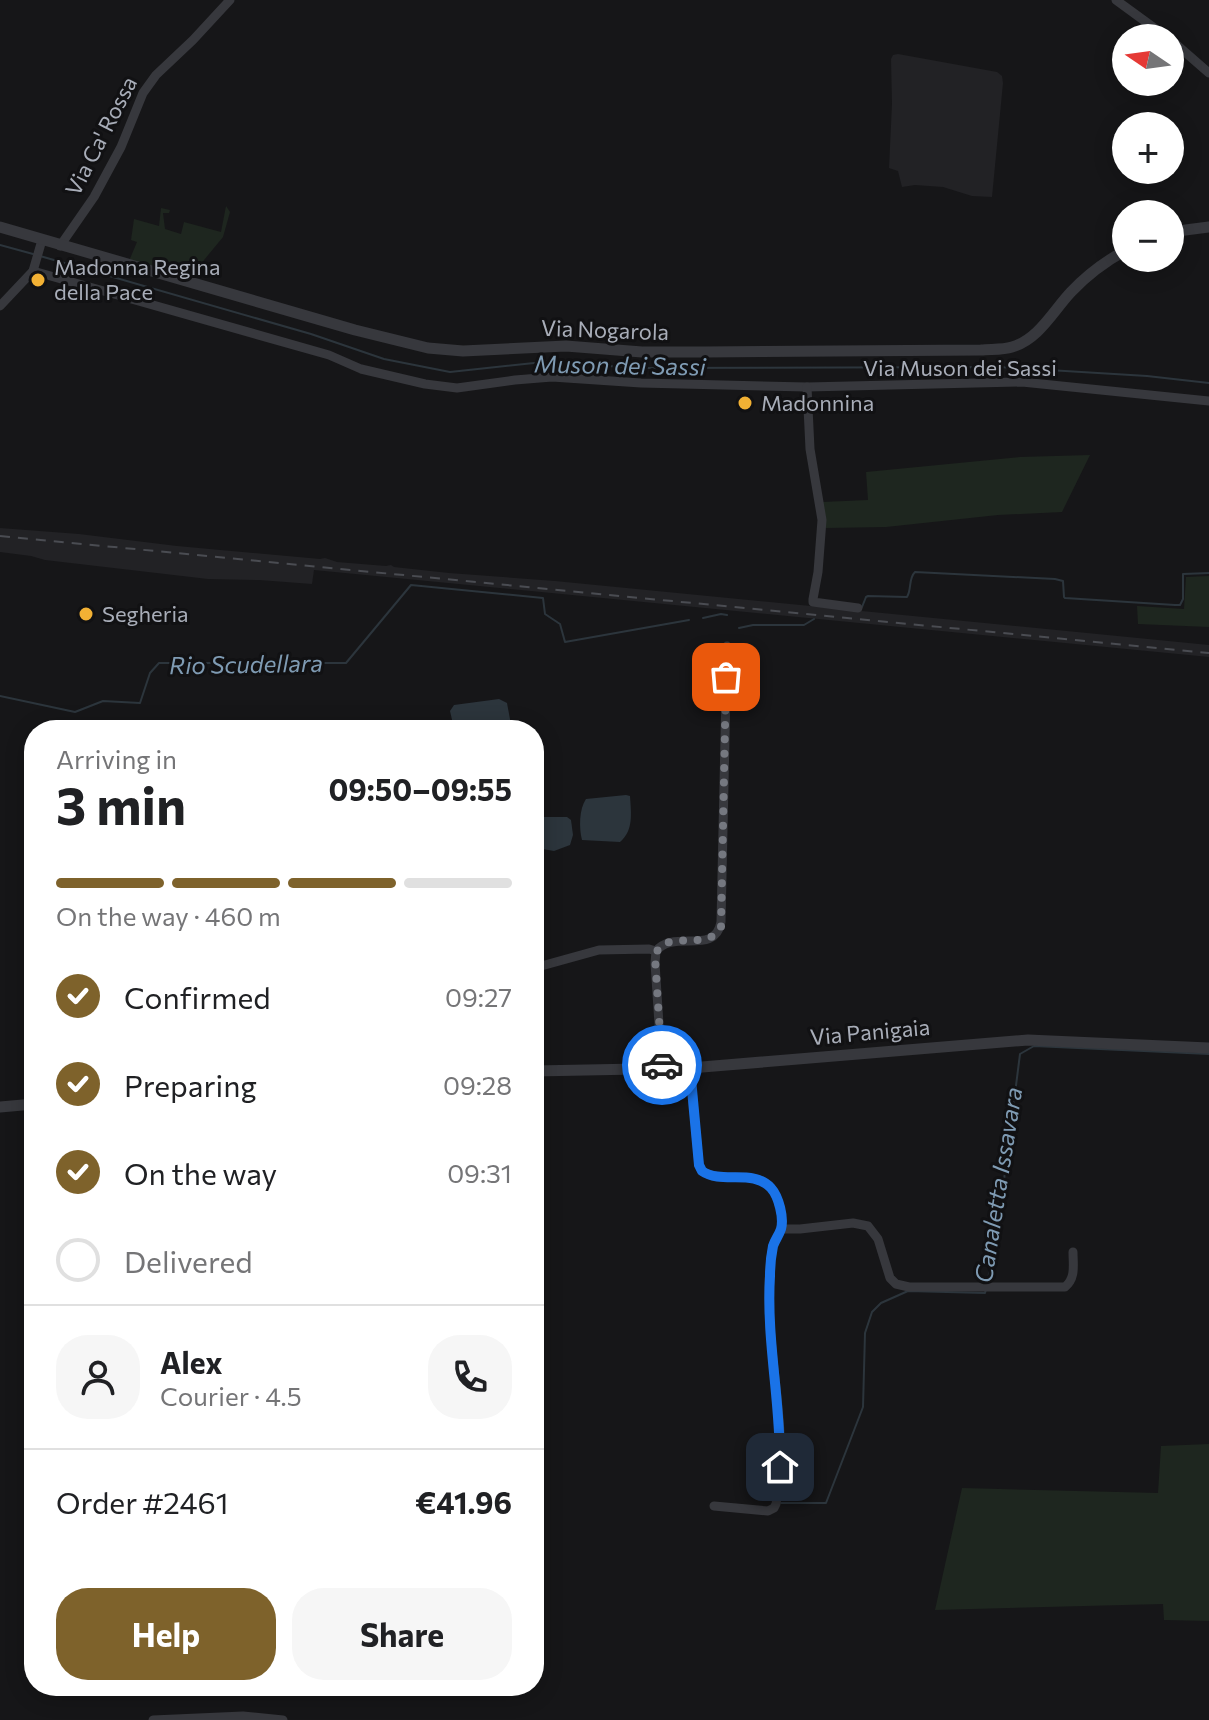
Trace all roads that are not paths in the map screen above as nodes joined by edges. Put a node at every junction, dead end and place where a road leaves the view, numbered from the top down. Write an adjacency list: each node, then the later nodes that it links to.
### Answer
1 (230, 0): 10 (street, Via Ca' Rossa)
2 (1116, 0): 3 (street)
3 (1149, 24)
4 (1184, 52): 5 (street)
5 (1209, 73)
6 (0, 227): 9 (street)
7 (1209, 227): 8 (street)
8 (1184, 230)
9 (41, 242): 10 (street); 12 (street)
10 (60, 246): 11 (street, Via Nogarola)
11 (1112, 259)
12 (34, 269): 13 (street); 14 (street, Via Muson dei Sassi)
13 (0, 306)
14 (807, 387): 15 (street, Via Muson dei Sassi); 16 (street)
15 (1209, 401)
16 (858, 608)
17 (727, 646): 18 (street)
18 (656, 951): 19 (street); 22 (street)
19 (544, 965)
20 (1209, 1048): 21 (street, Via Panigaia)
21 (690, 1068): 22 (street, Via Panigaia); 26 (street)
22 (662, 1070): 23 (street, Via Panigaia)
23 (544, 1071)
24 (24, 1105): 25 (street)
25 (0, 1107)
26 (781, 1229): 27 (street); 28 (street)
27 (1073, 1252)
28 (714, 1506)
29 (153, 1720): 30 (street)
30 (283, 1720)

